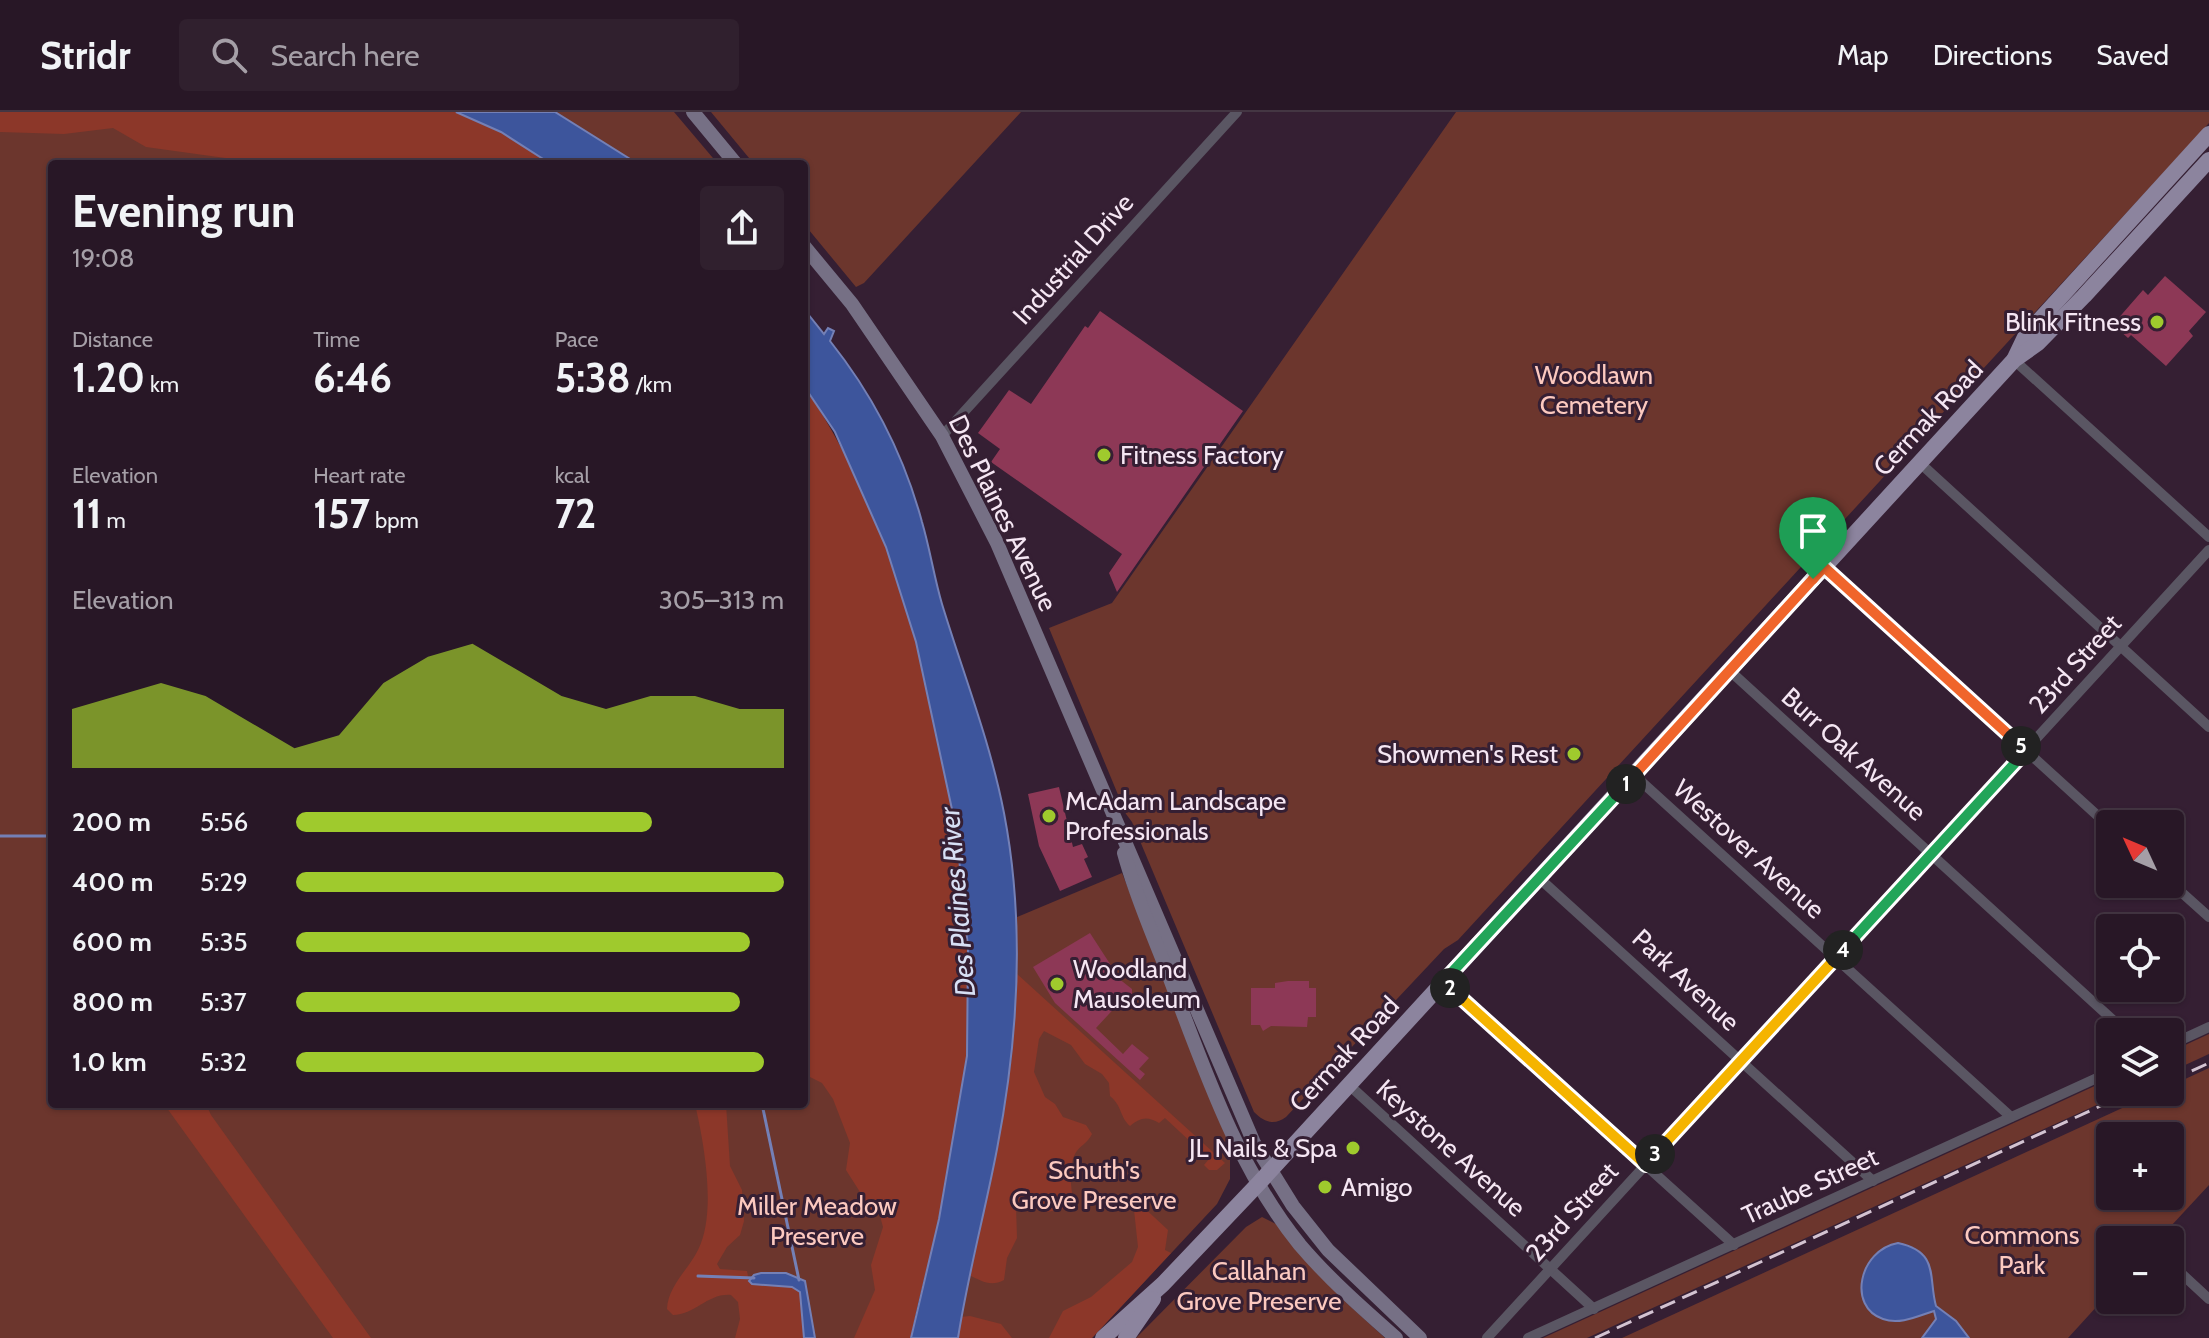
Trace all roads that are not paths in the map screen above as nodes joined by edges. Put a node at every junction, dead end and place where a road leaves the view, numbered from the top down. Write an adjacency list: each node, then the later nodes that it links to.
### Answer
1 (693, 112): 4 (main road)
2 (1237, 112): 8 (street, Industrial Drive)
3 (2209, 134): 7 (main road, Cermak Road)
4 (733, 160)
5 (2209, 160): 7 (main road, Cermak Road)
6 (808, 251): 8 (main road, Des Plaines Avenue)
7 (2014, 360): 9 (main road, Cermak Road); 10 (street)
8 (942, 436): 33 (main road, Des Plaines Avenue)
9 (1920, 463): 12 (main road, Cermak Road); 13 (street)
10 (2209, 537)
11 (2209, 550): 13 (street, 23rd Street)
12 (1824, 567): 14 (main road, Cermak Road); 16 (street)
13 (2121, 646): 15 (street); 16 (street, 23rd Street)
14 (1729, 670): 17 (main road, Cermak Road); 19 (street, Burr Oak Avenue)
15 (2209, 727)
16 (2026, 751): 18 (street); 19 (street, 23rd Street)
17 (1634, 775): 20 (main road, Cermak Road); 23 (street, Westover Avenue)
18 (2096, 814)
19 (1931, 854): 23 (street, 23rd Street); 25 (street, Burr Oak Avenue)
20 (1539, 878): 24 (main road, Cermak Road); 28 (street, Park Avenue)
21 (2184, 895): 22 (street)
22 (2209, 917)
23 (1836, 957): 28 (street, 23rd Street); 31 (street, Westover Avenue)
24 (1443, 982): 30 (main road, Cermak Road); 32 (street)
25 (2111, 1018)
26 (2209, 1027): 27 (street)
27 (2184, 1039)
28 (1741, 1061): 32 (street, 23rd Street); 34 (street, Park Avenue)
29 (2096, 1078): 31 (street, Traube Street)
30 (1349, 1085): 33 (main road, Cermak Road); 36 (street, Keystone Avenue)
31 (2011, 1117): 34 (street, Traube Street)
32 (1646, 1165): 35 (street); 36 (street, 23rd Street)
33 (1265, 1176): 38 (main road, Cermak Road); 43 (main road, Des Plaines Avenue); 44 (main road, Des Plaines Avenue)
34 (1873, 1181): 35 (street, Traube Street)
35 (1734, 1245): 40 (street, Traube Street)
36 (1550, 1269): 40 (street, Keystone Avenue); 45 (street, 23rd Street)
37 (2184, 1276): 39 (street)
38 (1163, 1284): 41 (main road, Cermak Road); 42 (main road, Cermak Road)
39 (2209, 1299)
40 (1594, 1309): 46 (street, Traube Street)
41 (1103, 1338)
42 (1126, 1338)
43 (1396, 1338)
44 (1420, 1338)
45 (1487, 1338)
46 (1528, 1338)

